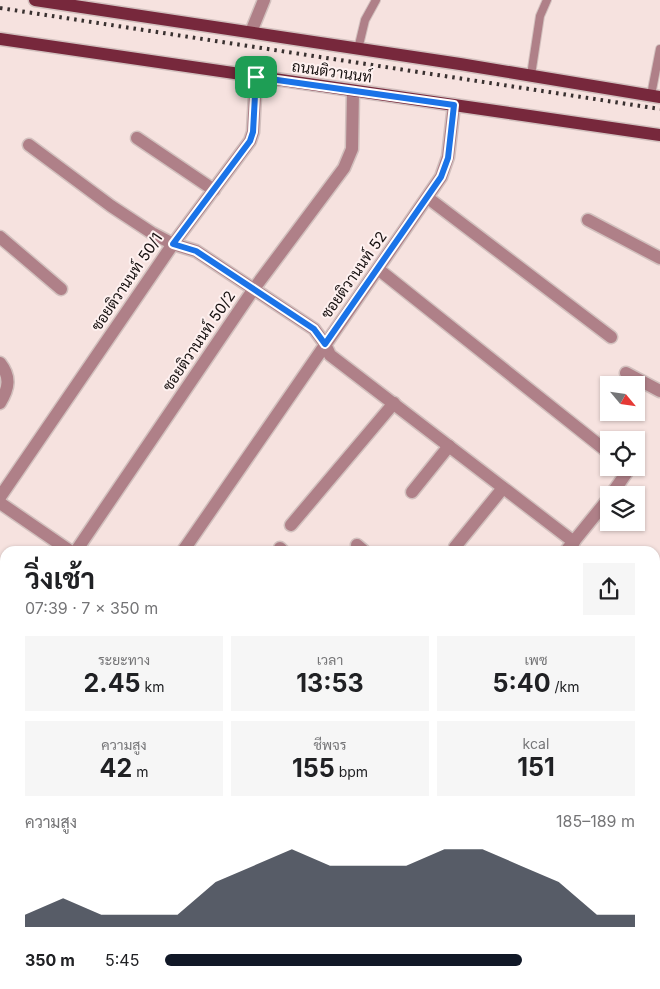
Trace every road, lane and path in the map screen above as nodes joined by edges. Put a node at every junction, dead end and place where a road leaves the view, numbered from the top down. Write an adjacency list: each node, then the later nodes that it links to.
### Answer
1 (35, 0): 5 (main road, ถนนติวานนท์)
2 (264, 0): 5 (street)
3 (376, 0): 7 (lane)
4 (547, 0): 9 (lane)
5 (251, 32): 7 (main road, ถนนติวานนท์)
6 (0, 39): 10 (main road, ถนนติวานนท์)
7 (358, 49): 9 (main road, ถนนติวานนท์)
8 (660, 49): 12 (lane)
9 (531, 75): 12 (main road, ถนนติวานนท์)
10 (256, 77): 11 (main road, ถนนติวานนท์); 17 (street, ซอยติวานนท์ 50/1)
11 (353, 91): 13 (main road, ถนนติวานนท์); 25 (street, ซอยติวานนท์ 50/2)
12 (656, 96)
13 (454, 105): 14 (main road, ถนนติวานนท์); 18 (street, ซอยติวานนท์ 52)
14 (660, 135)
15 (137, 138): 17 (street)
16 (29, 145): 21 (street)
17 (214, 190): 21 (street, ซอยติวานนท์ 50/1)
18 (428, 198): 23 (street, ซอยติวานนท์ 52); 26 (street)
19 (588, 220): 22 (street)
20 (0, 237): 24 (street)
21 (173, 244): 25 (street); 37 (street, ซอยติวานนท์ 50/1)
22 (660, 258)
23 (378, 270): 27 (street, ซอยติวานนท์ 52); 34 (street)
24 (61, 289)
25 (253, 290): 27 (street); 42 (street, ซอยติวานนท์ 50/2)
26 (611, 336)
27 (325, 344): 32 (street); 43 (street, ซอยติวานนท์ 52)
28 (0, 363): 31 (street)
29 (626, 373): 30 (street)
30 (660, 391)
31 (0, 403)
32 (394, 403): 33 (street); 40 (street)
33 (450, 446): 35 (street); 36 (street)
34 (600, 446)
35 (503, 488): 44 (street); 45 (street)
36 (412, 492)
37 (0, 497)
38 (0, 503): 41 (street)
39 (600, 509): 46 (street)
40 (291, 525)
41 (63, 546)
42 (79, 546)
43 (187, 546)
44 (457, 546)
45 (569, 546)
46 (571, 546)

